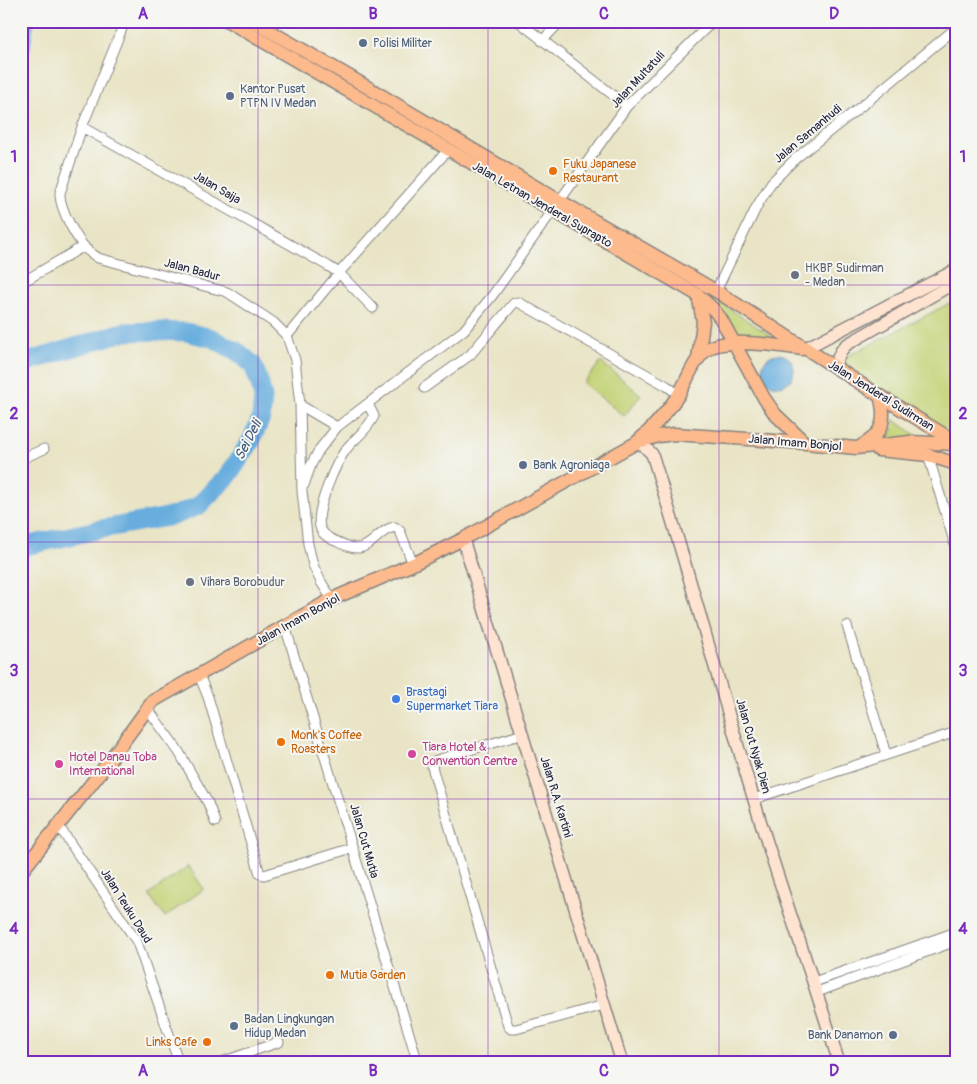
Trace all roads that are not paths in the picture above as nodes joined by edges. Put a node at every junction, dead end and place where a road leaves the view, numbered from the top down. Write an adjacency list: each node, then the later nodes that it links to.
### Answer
1 (124, 21): 10 (street, Jalan Badur)
2 (228, 21): 11 (main road, Jalan Letnan Jenderal Suprapto)
3 (252, 21): 12 (main road, Jalan Letnan Jenderal Suprapto)
4 (518, 21): 8 (street)
5 (562, 21): 8 (street)
6 (713, 21): 9 (street, Jalan Multatuli)
7 (956, 28): 18 (street, Jalan Samanhudi)
8 (542, 41): 9 (street)
9 (627, 106): 12 (street, Jalan Multatuli)
10 (82, 127): 13 (street, Jalan Badur); 15 (street, Jalan Saija)
11 (448, 150): 12 (main road, Jalan Letnan Jenderal Suprapto); 15 (street)
12 (556, 205): 18 (main road, Jalan Letnan Jenderal Suprapto); 19 (main road, Jalan Letnan Jenderal Suprapto); 29 (street, Jalan Multatuli)
13 (84, 246): 17 (street); 21 (street, Jalan Badur)
14 (956, 270): 23 (street)
15 (339, 273): 20 (street, Jalan Saija); 21 (street)
16 (956, 282): 25 (street)
17 (21, 283)
18 (716, 291): 23 (main road, Jalan Letnan Jenderal Suprapto)
19 (698, 295): 22 (main road, Jalan Letnan Jenderal Suprapto); 24 (main road, Jalan Imam Bonjol)
20 (373, 308)
21 (287, 336): 30 (street, Jalan Badur)
22 (735, 343): 23 (main road, Jalan Imam Bonjol); 24 (main road, Jalan Imam Bonjol); 32 (main road, Jalan Letnan Jenderal Suprapto)
23 (806, 348): 25 (main road, Jalan Jenderal Sudirman)
24 (698, 360): 27 (main road, Jalan Imam Bonjol)
25 (834, 367): 28 (main road, Jalan Jenderal Sudirman)
26 (424, 388): 27 (street)
27 (679, 394): 33 (main road, Jalan Imam Bonjol)
28 (880, 396): 34 (main road, Jalan Jenderal Sudirman); 35 (main road)
29 (368, 404): 31 (street, Jalan Multatuli); 43 (street)
30 (300, 405): 31 (street); 40 (street, Jalan Badur)
31 (337, 427): 40 (street, Jalan Multatuli)
32 (805, 442): 33 (main road, Jalan Imam Bonjol); 35 (main road, Jalan Imam Bonjol)
33 (636, 443): 41 (main road, Jalan Imam Bonjol); 52 (street, Jalan Cut Nyak Dien)
34 (956, 443): 35 (main road, Jalan Imam Bonjol)
35 (856, 448): 37 (main road)
36 (44, 449): 38 (street)
37 (928, 455): 39 (main road); 42 (street)
38 (21, 459)
39 (956, 464)
40 (302, 491): 44 (street, Jalan Badur)
41 (463, 539): 43 (main road, Jalan Imam Bonjol); 50 (street, Jalan R.A. Kartini)
42 (956, 548)
43 (413, 564): 44 (main road, Jalan Imam Bonjol)
44 (332, 599): 45 (main road, Jalan Imam Bonjol)
45 (285, 626): 47 (main road, Jalan Imam Bonjol); 55 (street, Jalan Cut Mutia)
46 (847, 626): 51 (street)
47 (199, 676): 48 (main road, Jalan Imam Bonjol); 55 (street)
48 (148, 709): 53 (street); 54 (main road, Jalan Imam Bonjol)
49 (956, 732): 51 (street)
50 (523, 734): 60 (street, Jalan R.A. Kartini); 60 (street)
51 (886, 754): 52 (street)
52 (754, 799): 59 (street, Jalan Cut Nyak Dien)
53 (215, 822)
54 (58, 825): 56 (main road, Jalan Imam Bonjol); 62 (street, Jalan Teuku Daud)
55 (352, 848): 64 (street, Jalan Cut Mutia)
56 (21, 872)
57 (956, 932): 59 (street)
58 (956, 941): 59 (street)
59 (816, 987): 66 (street, Jalan Cut Nyak Dien)
60 (604, 1005): 65 (street, Jalan R.A. Kartini)
61 (279, 1042): 63 (street)
62 (179, 1063)
63 (219, 1063)
64 (418, 1063)
65 (622, 1063)
66 (839, 1063)

